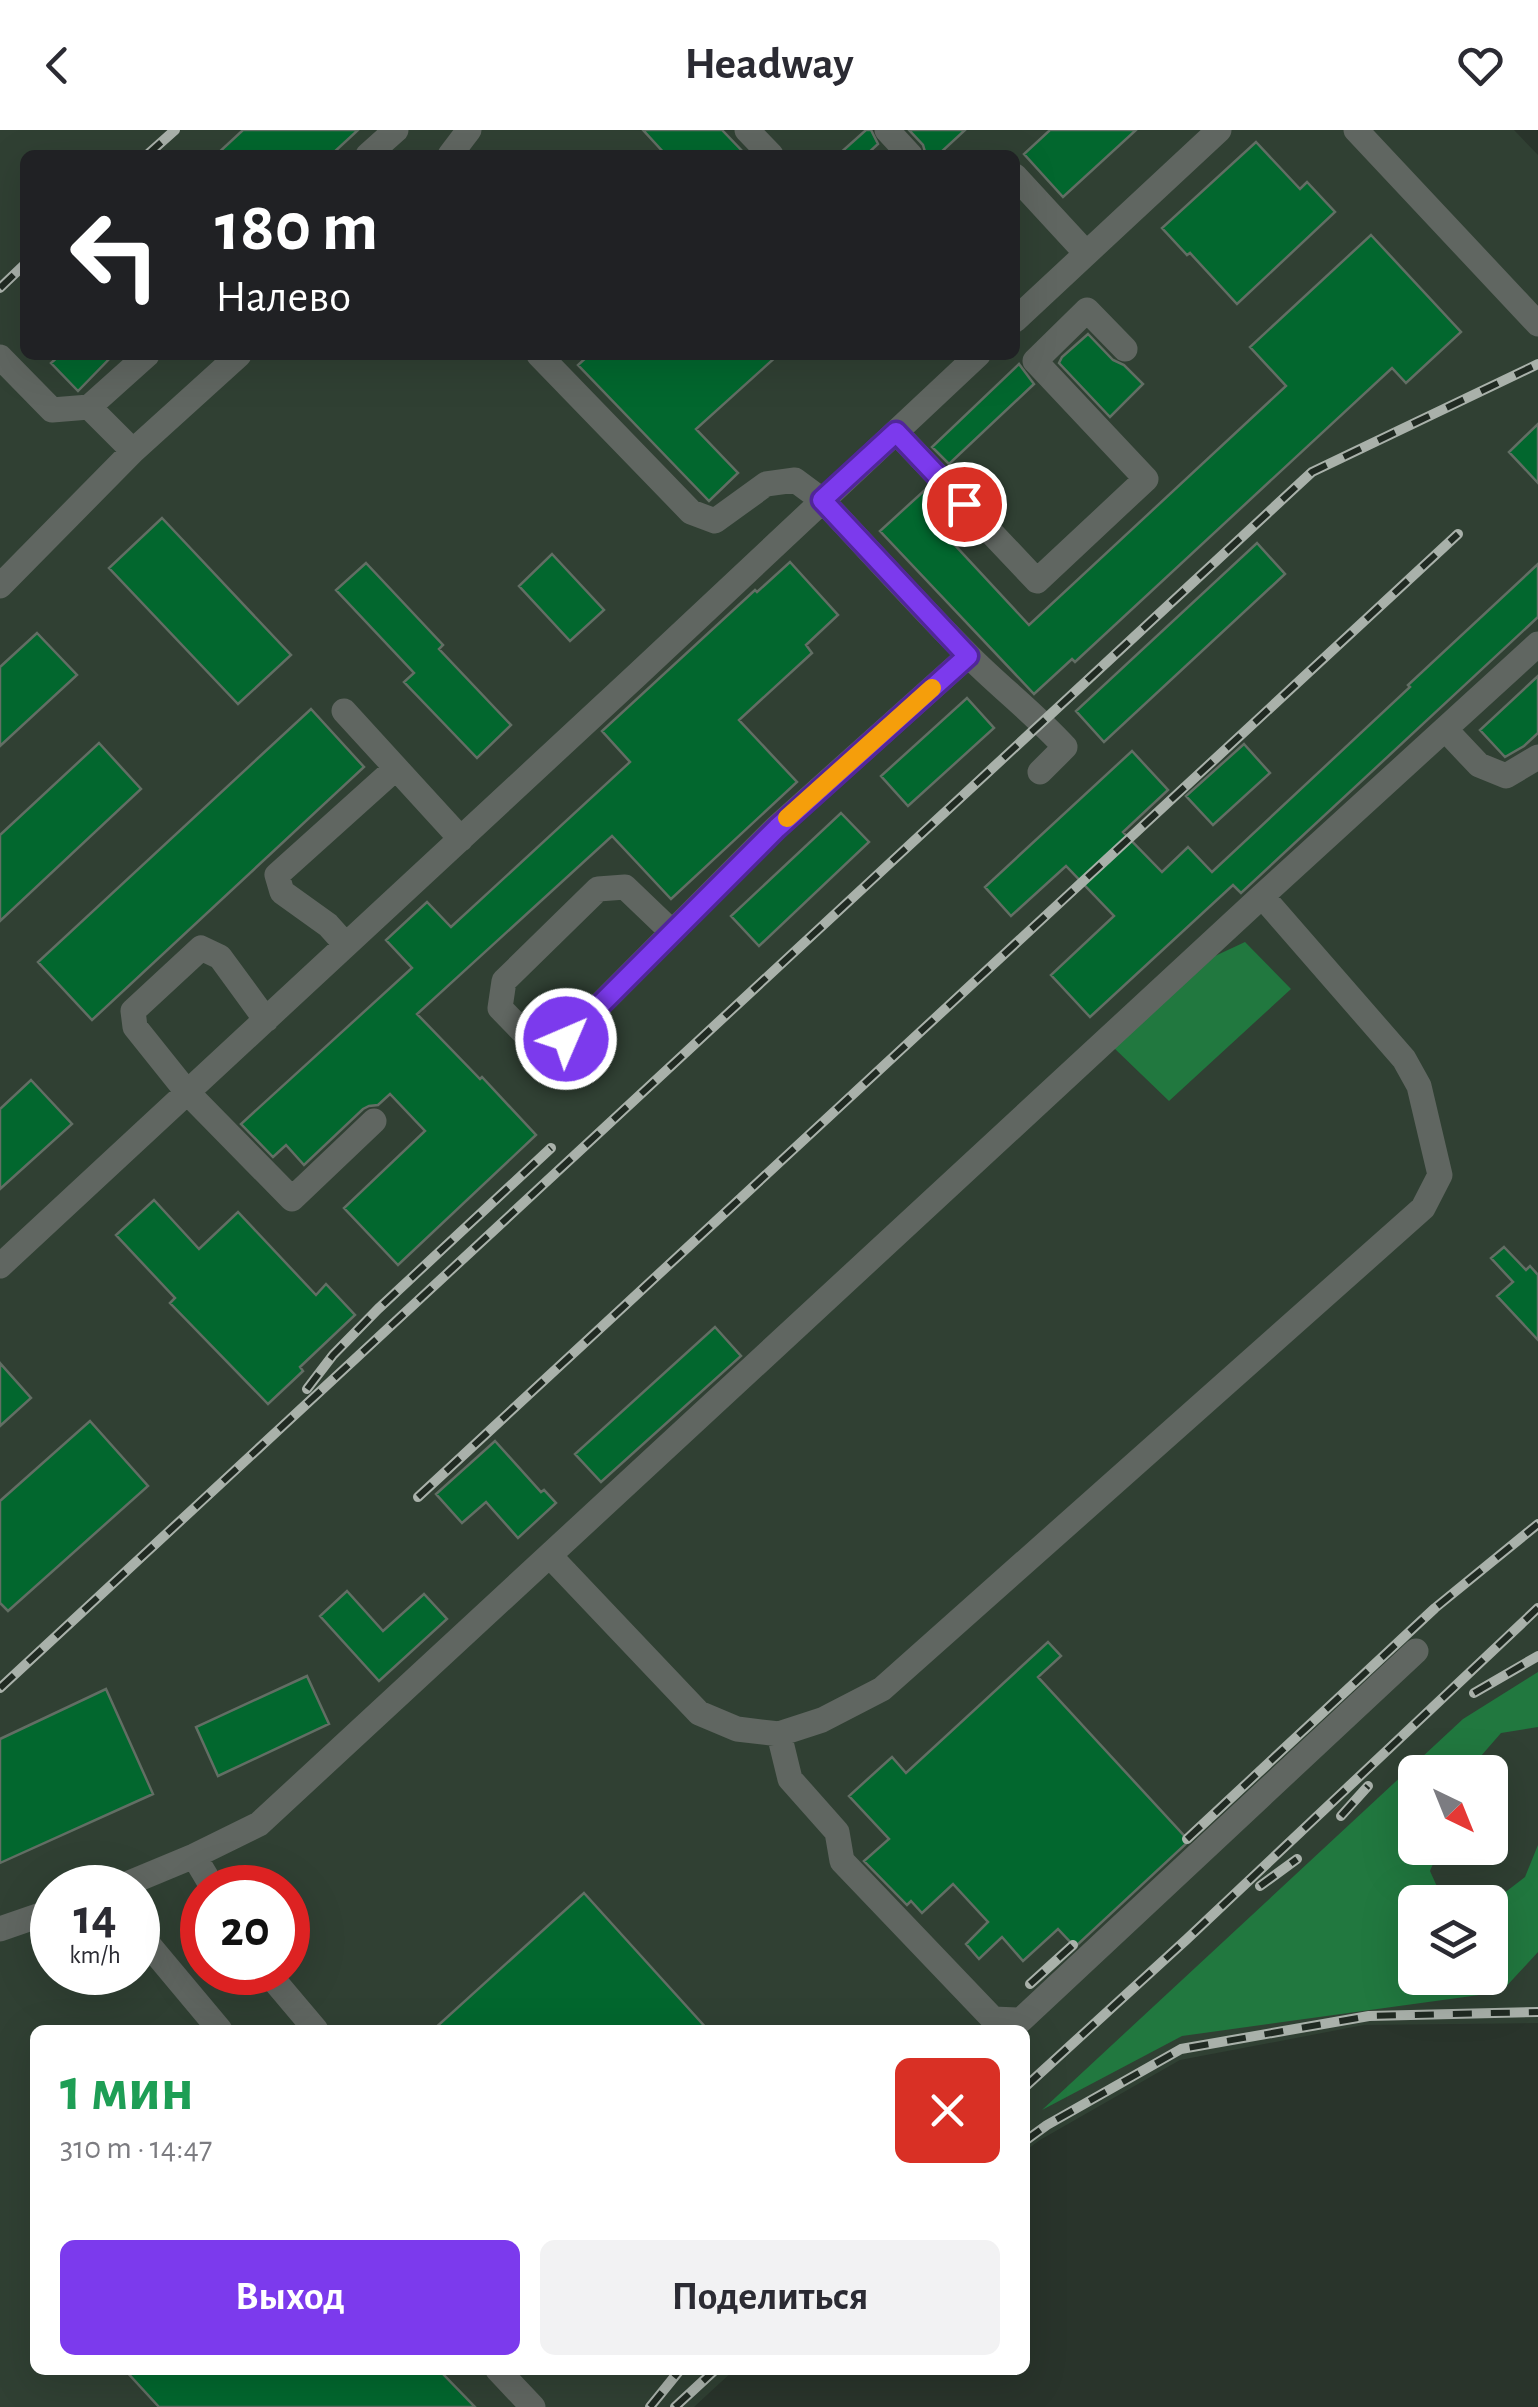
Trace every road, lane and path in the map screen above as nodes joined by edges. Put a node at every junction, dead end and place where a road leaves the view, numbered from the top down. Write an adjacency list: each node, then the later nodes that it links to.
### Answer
1 (396, 130): 7 (lane)
2 (469, 130): 8 (lane)
3 (748, 130): 9 (lane)
4 (887, 130): 10 (lane)
5 (1218, 130): 12 (lane)
6 (1356, 130): 14 (lane)
7 (374, 150)
8 (454, 150)
9 (766, 150)
10 (905, 150)
11 (1020, 181): 12 (lane)
12 (1086, 254): 13 (lane)
13 (1020, 315)
14 (1538, 324)
15 (1124, 349): 22 (lane)
16 (0, 357): 21 (lane)
17 (141, 360): 21 (lane)
18 (234, 360): 23 (lane)
19 (544, 360): 24 (lane)
20 (973, 360): 22 (lane)
21 (90, 406): 23 (lane)
22 (896, 432): 24 (lane)
23 (134, 452): 25 (lane)
24 (822, 500): 27 (lane); 33 (lane)
25 (0, 586)
26 (1538, 644): 29 (lane)
27 (968, 656): 32 (lane); 35 (lane)
28 (344, 711): 31 (lane)
29 (1444, 729): 30 (lane); 34 (lane)
30 (1538, 757)
31 (396, 768): 33 (lane); 36 (lane)
32 (1040, 772)
33 (460, 839): 36 (lane)
34 (1262, 896): 41 (lane); 43 (lane)
35 (672, 932): 35 (lane)
36 (346, 944): 37 (lane)
37 (266, 1020): 38 (lane); 38 (lane)
38 (188, 1092): 39 (lane); 40 (lane)
39 (374, 1120)
40 (0, 1266)
41 (550, 1556): 43 (lane); 44 (lane)
42 (1416, 1651): 43 (lane)
43 (779, 1734)
44 (194, 1856): 45 (lane); 46 (lane)
45 (199, 1865)
46 (160, 1870)
47 (30, 1919): 48 (lane)
48 (0, 1929)
49 (160, 1958): 51 (lane)
50 (286, 1995): 52 (lane)
51 (216, 2025)
52 (312, 2025)
53 (503, 2375): 54 (lane)
54 (533, 2407)

